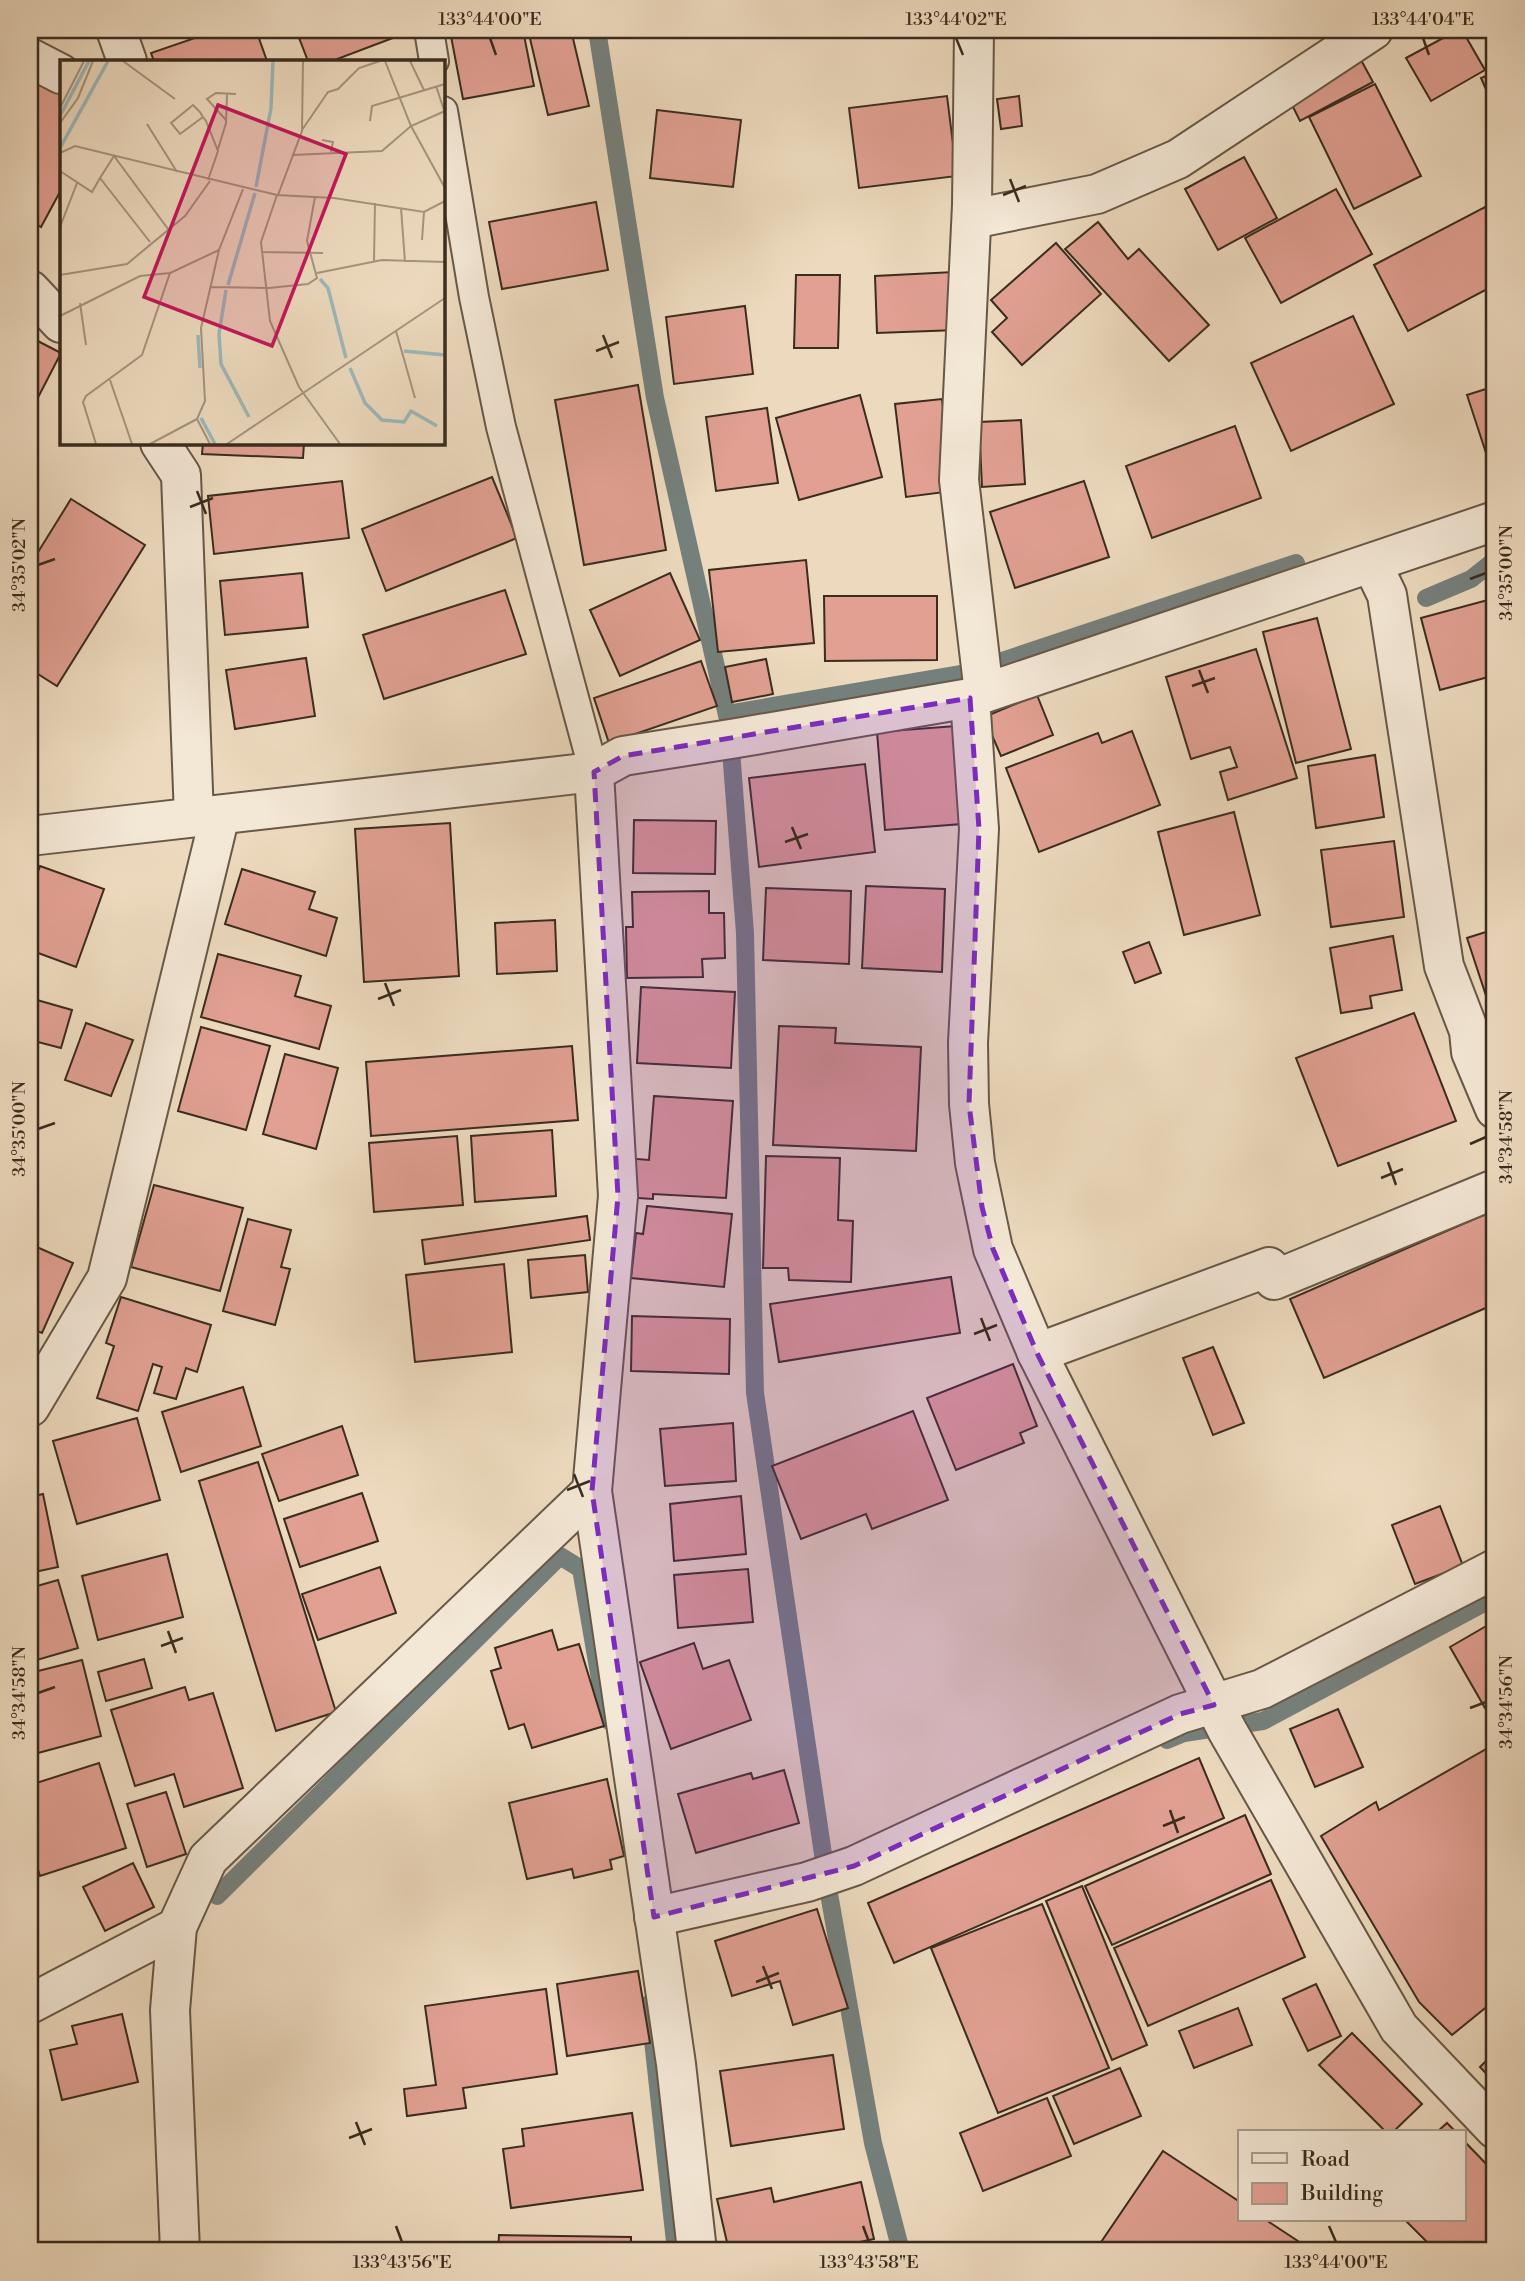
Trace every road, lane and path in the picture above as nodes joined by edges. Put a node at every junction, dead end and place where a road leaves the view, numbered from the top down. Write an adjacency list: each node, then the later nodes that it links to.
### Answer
1 (116, 30): 6 (street)
2 (429, 30): 7 (lane)
3 (974, 30): 10 (street)
4 (1367, 32): 10 (street)
5 (30, 58): 8 (street)
6 (127, 60)
7 (434, 60)
8 (60, 73)
9 (444, 117): 18 (lane)
10 (972, 219): 17 (street)
11 (30, 290): 12 (street)
12 (60, 322)
13 (161, 444): 14 (street)
14 (179, 459): 19 (street)
15 (1495, 522): 16 (street)
16 (1372, 564): 17 (street); 21 (street)
17 (979, 683): 18 (street); 23 (street)
18 (594, 772): 19 (street); 25 (street)
19 (207, 816): 20 (street); 24 (street)
20 (30, 836)
21 (1495, 1109)
22 (1495, 1189): 23 (street)
23 (1037, 1353): 27 (street)
24 (30, 1407)
25 (592, 1490): 28 (street); 29 (street)
26 (1495, 1569): 27 (street)
27 (1221, 1718): 28 (street); 31 (street)
28 (654, 1917): 33 (street)
29 (177, 1927): 30 (street); 32 (street)
30 (30, 2004)
31 (1495, 2129)
32 (180, 2251)
33 (697, 2251)

